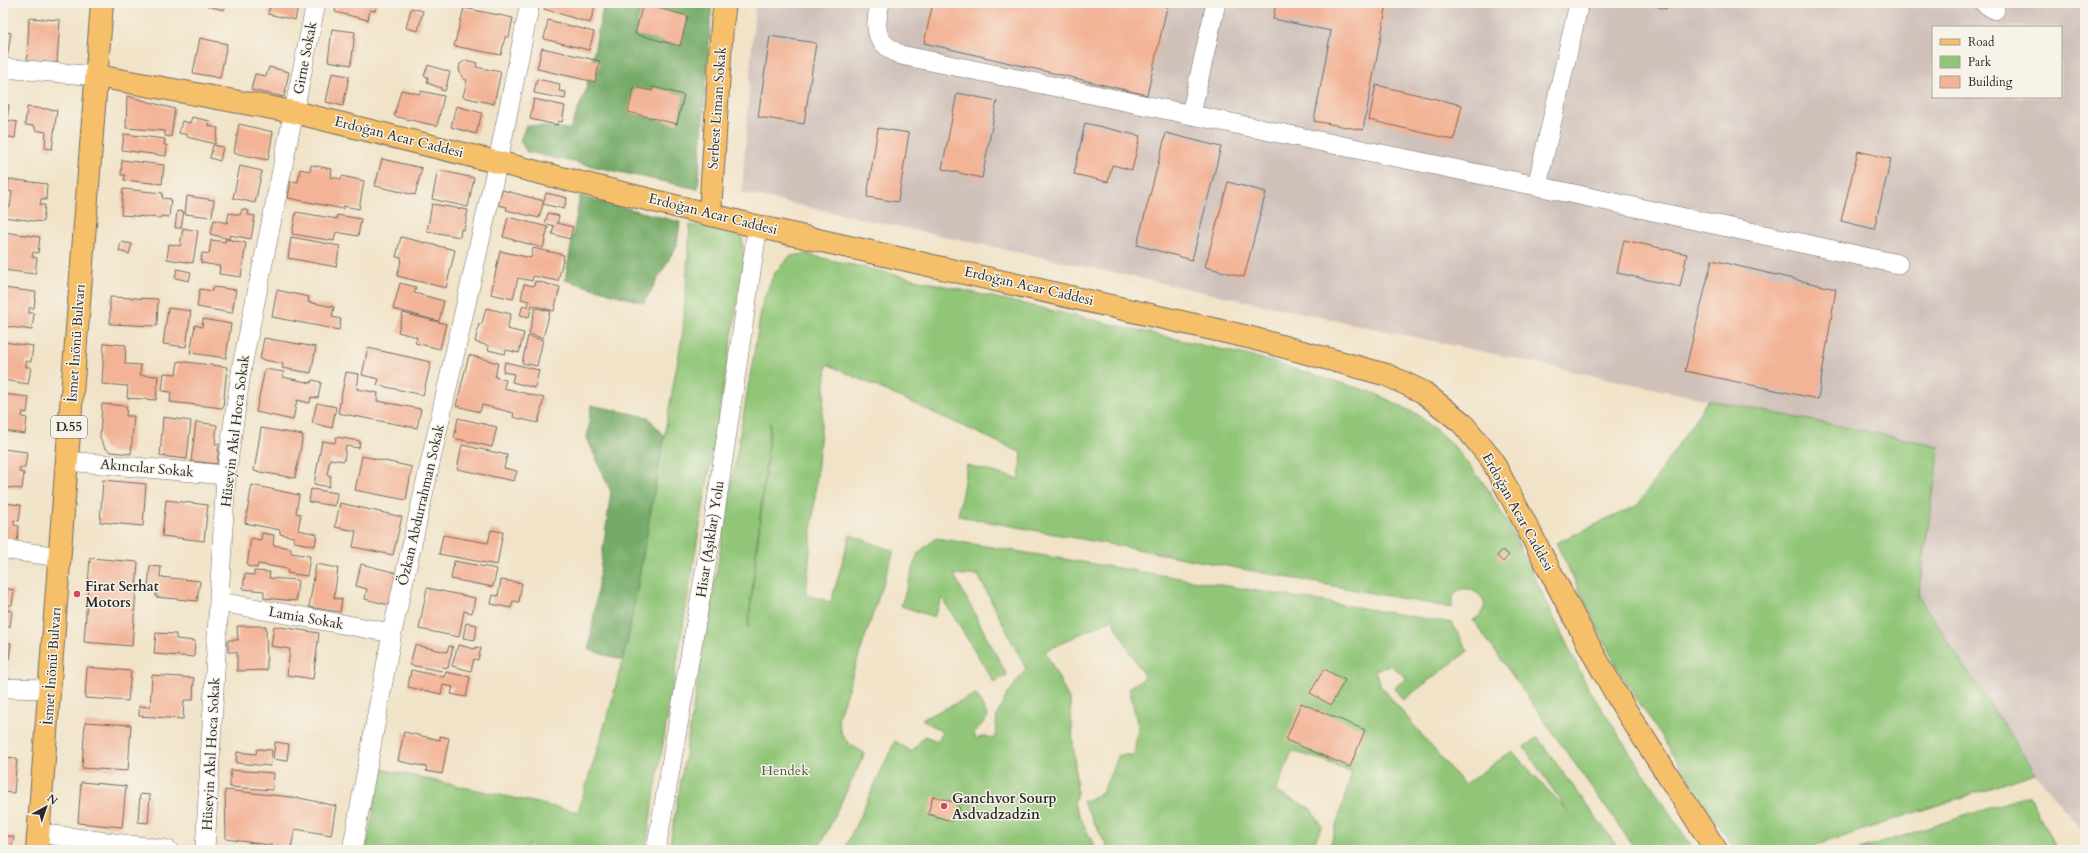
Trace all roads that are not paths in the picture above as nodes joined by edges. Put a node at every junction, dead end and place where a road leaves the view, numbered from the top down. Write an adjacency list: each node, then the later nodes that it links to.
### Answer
1 (102, 3): 9 (main road, İsmet İnönü Bulvarı / D.55)
2 (316, 3): 10 (street, Girne Sokak)
3 (530, 3): 12 (street, Özkan Abdurrahman Sokak)
4 (725, 3): 14 (main road, Serbest Liman Sokak)
5 (880, 3): 11 (street)
6 (1216, 3): 11 (street)
7 (1579, 3): 13 (street)
8 (3, 68): 9 (street)
9 (97, 76): 10 (main road, Erdoğan Acar Caddesi); 17 (main road, İsmet İnönü Bulvarı / D.55)
10 (294, 112): 12 (main road, Erdoğan Acar Caddesi); 18 (street, Hüseyin Akıl Hoca Sokak)
11 (1191, 114): 13 (street)
12 (498, 162): 14 (main road, Erdoğan Acar Caddesi); 22 (street, Özkan Abdurrahman Sokak)
13 (1537, 186): 16 (street)
14 (710, 214): 15 (main road, Erdoğan Acar Caddesi)
15 (760, 226): 29 (street, Hisar (Aşıklar) Yolu); 30 (main road, Erdoğan Acar Caddesi)
16 (1898, 264)
17 (67, 461): 18 (street, Akıncılar Sokak); 20 (main road, İsmet İnönü Bulvarı / D.55)
18 (226, 475): 21 (street, Hüseyin Akıl Hoca Sokak)
19 (3, 549): 20 (street)
20 (59, 557): 24 (main road, İsmet İnönü Bulvarı / D.55)
21 (220, 602): 22 (street, Lamia Sokak); 27 (street, Hüseyin Akıl Hoca Sokak)
22 (392, 633): 28 (street, Özkan Abdurrahman Sokak)
23 (3, 688): 24 (street)
24 (51, 690): 25 (main road, İsmet İnönü Bulvarı / D.55)
25 (37, 841): 26 (street)
26 (168, 850)
27 (205, 850)
28 (352, 850)
29 (656, 850)
30 (1716, 850)

